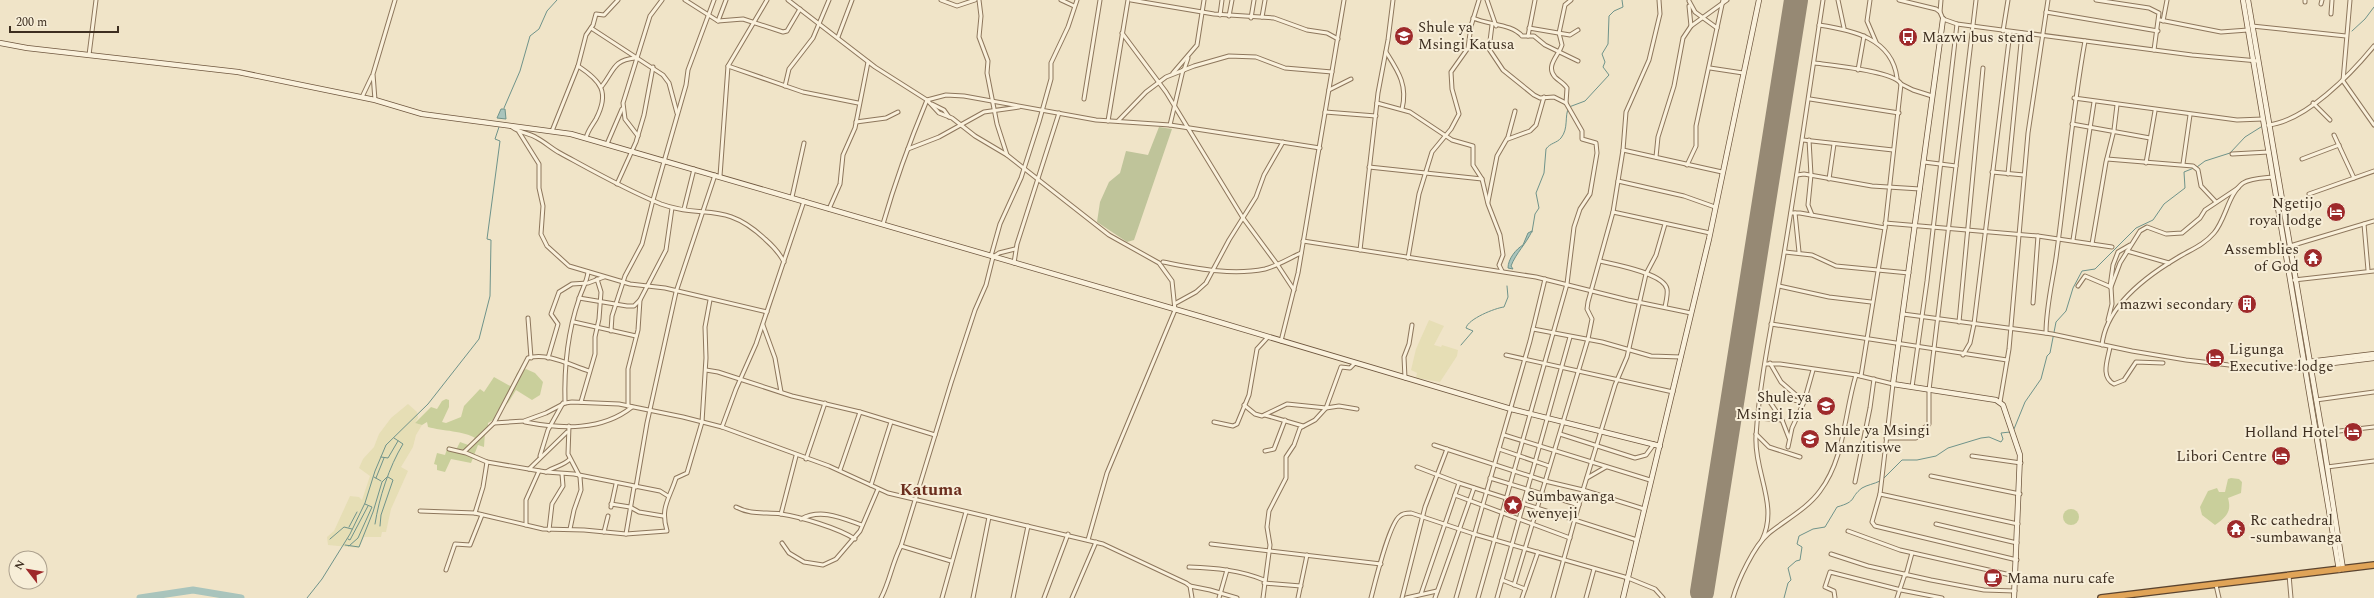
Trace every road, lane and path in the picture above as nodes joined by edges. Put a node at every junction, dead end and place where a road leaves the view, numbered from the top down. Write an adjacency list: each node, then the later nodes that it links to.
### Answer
1 (96, 0): 104 (street)
2 (395, 0): 120 (street)
3 (618, 0): 79 (street)
4 (662, 0): 106 (street)
5 (685, 0): 61 (street)
6 (714, 0): 61 (street)
7 (726, 0): 69 (street)
8 (767, 0): 70 (street)
9 (788, 0): 51 (street)
10 (829, 0): 71 (street)
11 (852, 0): 95 (street)
12 (941, 0): 13 (street)
13 (976, 0)
14 (979, 0): 138 (street)
15 (1061, 0): 49 (street)
16 (1077, 0): 53 (street)
17 (1100, 0): 134 (street)
18 (1128, 0): 89 (street)
19 (1131, 0): 56 (street)
20 (1204, 0): 56 (street)
21 (1222, 0): 60 (street)
22 (1232, 0): 62 (street)
23 (1254, 0): 63 (street)
24 (1265, 0): 64 (street)
25 (1344, 0): 96 (street)
26 (1393, 0): 102 (street)
27 (1479, 0): 65 (street)
28 (1488, 0): 75 (street)
29 (1535, 0): 80 (street)
30 (1571, 0): 87 (street)
31 (1660, 0): 191 (street)
32 (1723, 0): 52 (street)
33 (1727, 0): 52 (street)
34 (1759, 0): 119 (street)
35 (1823, 0): 74 (street)
36 (1838, 0): 82 (street)
37 (1870, 0): 98 (street)
38 (1899, 0): 57 (street)
39 (1941, 0): 57 (street)
40 (1976, 0): 78 (street)
41 (2008, 0): 85 (street)
42 (2048, 0): 58 (street)
43 (2096, 0): 68 (street)
44 (2167, 0): 68 (street)
45 (2243, 0): 84 (street)
46 (2248, 0): 77 (street)
47 (2332, 0): 59 (street)
48 (2350, 0): 94 (street)
49 (1069, 1): 53 (street)
50 (1688, 1): 55 (street); 76 (street)
51 (793, 2): 54 (street)
52 (1722, 4): 66 (street); 81 (street)
53 (1074, 6): 149 (street)
54 (800, 9): 70 (street); 71 (street)
55 (1693, 10): 66 (street); 72 (street)
56 (1202, 12): 60 (street); 105 (street)
57 (1940, 12): 67 (street)
58 (2046, 12): 86 (street); 91 (street)
59 (2331, 14)
60 (1220, 15): 62 (street)
61 (707, 16): 69 (street); 155 (street)
62 (1229, 16): 63 (street)
63 (1251, 18): 64 (street)
64 (1262, 18): 96 (street)
65 (1473, 18): 75 (street); 178 (street)
66 (1703, 18): 72 (street); 81 (street)
67 (1943, 19): 73 (street); 130 (street)
68 (2161, 20): 84 (street); 86 (street)
69 (718, 21): 70 (street)
70 (754, 22): 112 (street)
71 (818, 22): 95 (street); 128 (street)
72 (1698, 22): 76 (street)
73 (1956, 24): 78 (street); 205 (street)
74 (1819, 25): 82 (street); 110 (street)
75 (1494, 26): 92 (street); 132 (street)
76 (1691, 26): 197 (street)
77 (2252, 26): 94 (street); 108 (street)
78 (1973, 27): 85 (street); 206 (street)
79 (591, 28): 106 (street); 111 (street)
80 (1529, 28): 87 (street); 92 (street)
81 (1717, 28): 114 (street)
82 (1844, 28): 93 (street)
83 (1578, 30): 87 (street)
84 (2248, 30): 108 (street)
85 (2003, 31): 88 (street)
86 (2158, 31): 101 (street)
87 (1559, 32): 103 (street)
88 (2010, 32): 90 (street); 212 (street)
89 (1122, 33): 125 (street); 162 (street)
90 (2022, 33): 91 (street); 214 (street)
91 (2041, 35): 97 (street); 216 (street)
92 (1528, 36): 103 (street)
93 (1864, 36): 98 (street); 117 (street)
94 (2346, 36): 124 (street)
95 (838, 37): 109 (street)
96 (1338, 39): 118 (street)
97 (2085, 41): 101 (street); 133 (street)
98 (1876, 42): 122 (street)
99 (0, 43): 104 (street)
100 (2374, 46): 124 (street)
101 (2154, 50): 108 (street)
102 (1386, 52): 141 (street); 148 (street)
103 (1560, 52): 107 (street); 142 (street)
104 (89, 55): 131 (street)
105 (1188, 57): 116 (street); 121 (street)
106 (637, 59): 113 (street); 127 (street); 147 (street)
107 (1578, 61)
108 (2256, 61): 160 (street); 169 (street)
109 (868, 62): 137 (street); 140 (street)
110 (1815, 63): 117 (street); 135 (street)
111 (578, 66): 127 (street); 174 (street)
112 (728, 66): 128 (street); 217 (street)
113 (653, 67): 155 (street); 177 (street)
114 (1710, 68): 119 (street); 204 (street)
115 (1983, 68): 253 (street)
116 (1184, 70): 118 (street); 121 (street); 144 (street)
117 (1858, 70): 122 (street)
118 (1332, 72): 129 (street)
119 (1743, 73): 211 (street)
120 (373, 74): 131 (street); 136 (street)
121 (1173, 74): 125 (street)
122 (1897, 78): 126 (street)
123 (1351, 79): 129 (street)
124 (2343, 81): 143 (street); 170 (street)
125 (1159, 82): 144 (street); 163 (street)
126 (1901, 84): 130 (street); 157 (street)
127 (602, 86): 179 (street)
128 (785, 86): 140 (street)
129 (1329, 90): 154 (street)
130 (1932, 96): 201 (street)
131 (362, 97): 136 (street)
132 (1544, 97): 142 (street); 181 (street)
133 (2074, 98): 139 (street); 167 (street)
134 (1084, 99)
135 (1810, 99): 157 (street); 182 (street)
136 (375, 100): 165 (street)
137 (928, 101): 138 (street); 166 (street); 190 (street)
138 (992, 101): 146 (street); 150 (street)
139 (2094, 102): 145 (street); 172 (street)
140 (858, 103): 164 (street)
141 (1377, 103): 148 (street); 159 (street)
142 (1566, 103): 293 (street)
143 (2313, 103): 161 (street); 169 (street)
144 (1174, 104): 168 (street); 171 (street)
145 (2117, 105): 152 (street); 173 (street)
146 (1023, 107): 149 (street); 150 (street)
147 (623, 108): 177 (street); 186 (street)
148 (1402, 108): 178 (street)
149 (1042, 109): 156 (street); 208 (street)
150 (994, 111): 166 (street); 196 (street)
151 (1515, 111): 181 (street)
152 (2155, 111): 158 (street); 180 (street)
153 (898, 112): 164 (street)
154 (1325, 112): 159 (street); 189 (street)
155 (677, 113): 200 (street)
156 (1059, 113): 162 (street); 221 (street)
157 (1899, 113): 192 (street)
158 (2190, 115): 160 (street); 203 (street)
159 (1376, 116): 207 (street)
160 (2263, 119): 194 (street)
161 (2330, 120)
162 (1108, 121): 163 (street)
163 (1118, 121): 168 (street)
164 (856, 122): 237 (street)
165 (507, 124): 174 (street); 175 (street)
166 (961, 124): 190 (street); 196 (street)
167 (2072, 124): 172 (street); 258 (street)
168 (1170, 125): 171 (street)
169 (2268, 125): 263 (street)
170 (2374, 125)
171 (1188, 127): 184 (street); 243 (street)
172 (2091, 128): 173 (street); 259 (street)
173 (2114, 130): 180 (street); 198 (street)
174 (552, 131): 179 (street)
175 (519, 132): 225 (street); 284 (street)
176 (2334, 135): 188 (street)
177 (638, 136): 193 (street)
178 (1446, 137): 213 (street); 222 (street)
179 (586, 138): 186 (street)
180 (2150, 138): 202 (street)
181 (1506, 140): 234 (street)
182 (1803, 140): 183 (street); 215 (street)
183 (1809, 140): 187 (street); 218 (street)
184 (1283, 142): 189 (street); 243 (street)
185 (804, 143): 230 (street)
186 (607, 144): 193 (street)
187 (1834, 144): 192 (street); 223 (street)
188 (2339, 145): 199 (street); 220 (street)
189 (1320, 148): 260 (street)
190 (908, 149): 246 (street)
191 (1623, 150): 197 (street); 224 (street)
192 (1893, 150): 227 (street)
193 (634, 151): 200 (street); 225 (street)
194 (2269, 152): 195 (street); 219 (street)
195 (2232, 154)
196 (1008, 155): 208 (street)
197 (1656, 157): 204 (street)
198 (2107, 159): 202 (street); 261 (street)
199 (2302, 159)
200 (664, 161): 209 (street); 231 (street)
201 (1924, 162): 205 (street); 228 (street)
202 (2146, 163): 203 (street)
203 (2183, 164): 233 (street)
204 (1687, 165): 211 (street)
205 (1940, 165): 206 (street); 251 (street)
206 (1956, 166): 252 (street)
207 (1369, 167): 213 (street); 266 (street)
208 (1025, 168): 221 (street); 271 (street)
209 (694, 169): 217 (street); 238 (street)
210 (2374, 171): 220 (street)
211 (1722, 172): 235 (street)
212 (1992, 172): 214 (street); 254 (street)
213 (1425, 174): 222 (street); 272 (street)
214 (2008, 174): 216 (street)
215 (1797, 175): 218 (street); 241 (street)
216 (2024, 175): 256 (street)
217 (718, 176): 230 (street); 239 (street)
218 (1811, 176): 223 (street); 242 (street)
219 (2273, 177): 226 (street); 290 (street)
220 (2354, 178): 229 (street)
221 (1037, 179): 265 (street); 307 (street)
222 (1482, 179): 234 (street)
223 (1829, 179): 227 (street)
224 (1618, 181): 235 (street); 240 (street)
225 (617, 184): 231 (street)
226 (2240, 187): 233 (street); 277 (street)
227 (1889, 188): 228 (street); 245 (street)
228 (1920, 189): 249 (street)
229 (2309, 194)
230 (792, 197): 232 (street)
231 (652, 200): 236 (street); 291 (street)
232 (804, 201): 237 (street); 274 (street)
233 (2216, 202): 262 (street)
234 (1488, 204): 282 (street)
235 (1716, 207): 255 (street)
236 (672, 208): 238 (street); 296 (street)
237 (829, 208): 246 (street)
238 (684, 209): 239 (street)
239 (704, 211): 274 (street); 300 (street)
240 (1613, 212): 247 (street); 273 (street)
241 (1793, 213): 242 (street); 269 (street); 270 (street)
242 (1812, 215): 250 (street)
243 (1243, 218): 278 (street); 280 (street)
244 (2374, 221): 248 (street)
245 (1885, 223): 249 (street); 250 (street)
246 (883, 224): 271 (street)
247 (1665, 224): 255 (street); 286 (street)
248 (2364, 224): 263 (street); 281 (street)
249 (1915, 226): 251 (street); 285 (street)
250 (1885, 228): 279 (street)
251 (1933, 228): 252 (street); 315 (street)
252 (1949, 229): 253 (street); 317 (street)
253 (1968, 231): 254 (street); 319 (street)
254 (1985, 232): 256 (street); 321 (street)
255 (1710, 233): 313 (street)
256 (2018, 235): 257 (street); 327 (street)
257 (2038, 236): 258 (street); 308 (street)
258 (2058, 238): 259 (street); 330 (street)
259 (2073, 240): 261 (street)
260 (1303, 241): 266 (street); 268 (street)
261 (2092, 244): 264 (street)
262 (2131, 245): 267 (street); 297 (street)
263 (2290, 246): 290 (street)
264 (2112, 247)
265 (1015, 249): 271 (street); 276 (street)
266 (1360, 250): 272 (street)
267 (2127, 251): 277 (street); 297 (street)
268 (1301, 252): 278 (street); 298 (street)
269 (1785, 252): 270 (street); 294 (street)
270 (1799, 252): 279 (street)
271 (992, 256): 276 (street); 413 (street)
272 (1408, 258): 282 (street)
273 (1600, 261): 286 (street); 299 (street)
274 (784, 262): 312 (street)
275 (1163, 262): 280 (street)
276 (1014, 263): 311 (street)
277 (2169, 263): 324 (street)
278 (1277, 264): 280 (street); 298 (street)
279 (1878, 269): 285 (street); 306 (street)
280 (1213, 270): 307 (street)
281 (2368, 270): 283 (street); 290 (street)
282 (1502, 271): 288 (street)
283 (2374, 271)
284 (588, 272): 287 (street); 292 (street)
285 (1909, 273): 314 (street)
286 (1646, 274): 305 (street); 310 (street)
287 (604, 277): 289 (street); 291 (street)
288 (1545, 279): 293 (street); 326 (street)
289 (597, 280): 292 (street); 304 (street)
290 (2293, 280): 357 (street)
291 (623, 282): 296 (street); 309 (street)
292 (586, 283): 301 (street); 347 (street)
293 (1567, 284): 299 (street); 329 (street)
294 (1779, 286): 306 (street); 320 (street)
295 (2078, 286): 297 (street)
296 (646, 287): 300 (street); 302 (street)
297 (2110, 287): 324 (street)
298 (1294, 290): 336 (street)
299 (1592, 291): 305 (street); 335 (street)
300 (676, 292): 303 (street); 388 (street)
301 (579, 298): 304 (street); 318 (street)
302 (640, 300): 309 (street); 331 (street)
303 (710, 300): 312 (street); 359 (street)
304 (600, 302): 309 (street); 325 (street)
305 (1639, 302): 310 (street); 341 (street)
306 (1871, 302): 334 (street)
307 (1176, 303): 311 (street)
308 (2033, 303)
309 (616, 304): 328 (street)
310 (1665, 307): 313 (street)
311 (1175, 310): 332 (street); 519 (street)
312 (767, 312): 322 (street)
313 (1691, 313): 348 (street)
314 (1903, 314): 315 (street); 337 (street)
315 (1922, 317): 317 (street); 339 (street)
316 (528, 318): 346 (street)
317 (1939, 319): 319 (street); 342 (street)
318 (574, 322): 325 (street); 352 (street)
319 (1959, 322): 321 (street)
320 (1771, 324): 334 (street); 355 (street)
321 (1974, 324): 327 (street); 345 (street)
322 (763, 325): 366 (street); 372 (street)
323 (1412, 325): 365 (street)
324 (2106, 325): 338 (street)
325 (596, 328): 328 (street); 362 (street)
326 (1533, 329): 329 (street); 350 (street)
327 (2010, 329): 330 (street); 351 (street)
328 (611, 331): 331 (street)
329 (1554, 333): 333 (street); 354 (street)
330 (2046, 334): 338 (street)
331 (636, 336): 384 (street)
332 (1268, 337): 336 (street); 383 (street)
333 (1570, 337): 335 (street); 358 (street)
334 (1868, 338): 337 (street); 364 (street)
335 (1588, 339): 341 (street); 360 (street)
336 (1280, 341): 353 (street)
337 (1898, 344): 339 (street); 369 (street)
338 (2102, 345): 340 (street)
339 (1919, 347): 342 (street); 370 (street)
340 (2110, 347): 356 (street); 357 (street)
341 (1629, 349): 348 (street); 368 (street)
342 (1935, 350): 345 (street); 371 (street)
343 (2374, 354): 357 (street)
344 (1506, 355): 350 (street)
345 (1963, 355): 351 (street)
346 (531, 358): 347 (street); 402 (street)
347 (548, 358): 352 (street)
348 (1681, 358): 373 (street)
349 (2374, 358): 357 (street)
350 (1525, 359): 354 (street); 387 (street)
351 (2007, 360): 380 (street)
352 (566, 363): 362 (street); 381 (street)
353 (1355, 363): 365 (street); 385 (street)
354 (1545, 363): 358 (street); 391 (street)
355 (1768, 363): 361 (street); 375 (street); 379 (street)
356 (2163, 363)
357 (2306, 365): 376 (street); 542 (street)
358 (1561, 366): 360 (street); 393 (street)
359 (706, 370): 366 (street); 398 (street)
360 (1578, 370): 368 (street); 401 (street)
361 (1813, 370): 363 (street); 379 (street)
362 (588, 371): 377 (street)
363 (1856, 375): 364 (street); 522 (street)
364 (1861, 376): 367 (street)
365 (1405, 378): 387 (street)
366 (740, 379): 372 (street); 407 (street)
367 (1874, 379): 369 (street); 463 (street)
368 (1617, 380): 373 (street); 408 (street)
369 (1893, 384): 370 (street); 415 (street)
370 (1912, 387): 371 (street)
371 (1929, 390): 380 (street); 415 (street)
372 (781, 392): 378 (street)
373 (1673, 392): 422 (street)
374 (2374, 392): 376 (street)
375 (1763, 394): 379 (street); 394 (street); 396 (street)
376 (2316, 400): 410 (street)
377 (581, 402): 381 (street); 384 (street)
378 (817, 402): 382 (street); 390 (street)
379 (1804, 402): 416 (street)
380 (2000, 402): 441 (street)
381 (564, 403): 397 (street); 403 (street)
382 (825, 403): 389 (street); 390 (street)
383 (1244, 405): 392 (street); 400 (street)
384 (630, 406): 388 (street); 404 (street)
385 (1326, 408): 386 (street); 392 (street); 405 (street)
386 (1357, 409)
387 (1511, 409): 391 (street); 414 (street)
388 (650, 410): 398 (street); 468 (street)
389 (860, 412): 399 (street); 449 (street)
390 (821, 413): 436 (street)
391 (1531, 414): 393 (street); 417 (street)
392 (1265, 415): 395 (street)
393 (1548, 418): 401 (street); 420 (street)
394 (1758, 418): 396 (street); 412 (street)
395 (1285, 420): 405 (street); 428 (street)
396 (1782, 420): 416 (street)
397 (524, 421): 402 (street); 403 (street)
398 (702, 422): 407 (street); 478 (street)
399 (891, 422): 413 (street); 467 (street)
400 (1214, 422)
401 (1564, 422): 408 (street); 411 (street)
402 (494, 423): 429 (street)
403 (550, 425): 404 (street); 430 (street)
404 (568, 426): 409 (street)
405 (1303, 426): 530 (street)
406 (2374, 427): 410 (street)
407 (722, 428): 431 (street)
408 (1602, 431): 418 (street); 421 (street)
409 (567, 432): 430 (street); 435 (street)
410 (2322, 433): 447 (street)
411 (1560, 434): 421 (street); 427 (street)
412 (1756, 434): 434 (street); 522 (street)
413 (935, 435): 480 (street)
414 (1504, 435): 417 (street); 426 (street)
415 (1886, 438): 475 (street)
416 (1790, 440): 423 (street)
417 (1523, 441): 420 (street); 432 (street)
418 (1654, 444): 421 (street); 422 (street)
419 (1434, 445): 425 (street)
420 (1540, 446): 427 (street); 439 (street)
421 (1597, 446): 440 (street)
422 (1660, 446): 461 (street)
423 (1788, 447)
424 (449, 448): 429 (street)
425 (1446, 449): 442 (street); 455 (street)
426 (1499, 449): 432 (street); 442 (street)
427 (1554, 450): 440 (street); 444 (street)
428 (1265, 451)
429 (464, 452): 438 (street)
430 (540, 456): 448 (street)
431 (796, 456): 436 (street); 493 (street)
432 (1519, 456): 439 (street); 451 (street)
433 (1972, 456): 441 (street)
434 (1800, 457)
435 (570, 459): 443 (street); 458 (street)
436 (806, 459): 449 (street)
437 (2374, 461): 447 (street)
438 (487, 462): 448 (street); 492 (street)
439 (1536, 462): 444 (street); 456 (street)
440 (1592, 463): 446 (street); 460 (street)
441 (2021, 463): 476 (street)
442 (1494, 464): 451 (street); 459 (street)
443 (559, 466): 452 (street); 453 (street)
444 (1549, 466): 462 (street)
445 (1417, 467): 455 (street)
446 (1606, 467): 460 (street); 461 (street)
447 (2327, 467): 542 (street)
448 (529, 469): 450 (street)
449 (840, 470): 467 (street)
450 (539, 471): 452 (street); 505 (street)
451 (1514, 471): 456 (street); 466 (street)
452 (546, 472): 453 (street)
453 (556, 474): 454 (street)
454 (562, 474): 458 (street); 510 (street)
455 (1437, 475): 465 (street); 498 (street)
456 (1532, 476): 462 (street); 471 (street)
457 (1931, 476): 476 (street)
458 (580, 477): 464 (street); 509 (street)
459 (1490, 478): 466 (street); 473 (street)
460 (1587, 478): 472 (street)
461 (1650, 480): 488 (street)
462 (1545, 481): 472 (street); 474 (street)
463 (1855, 482)
464 (616, 484): 468 (street); 485 (street)
465 (1459, 484): 469 (street); 477 (street)
466 (1510, 485): 471 (street); 479 (street)
467 (871, 486): 470 (street)
468 (635, 487): 478 (street); 485 (street)
469 (1474, 488): 473 (street); 481 (street)
470 (878, 489): 480 (street); 506 (street)
471 (1528, 490): 474 (street); 482 (street)
472 (1583, 490): 484 (street); 488 (street)
473 (1486, 492): 479 (street); 483 (street)
474 (1541, 494): 484 (street); 487 (street)
475 (1880, 494): 504 (street); 536 (street)
476 (2020, 494): 504 (street)
477 (1455, 495): 481 (street); 507 (street)
478 (668, 496): 496 (street)
479 (1506, 498): 482 (street); 491 (street)
480 (916, 500): 490 (street); 528 (street)
481 (1470, 501): 483 (street); 511 (street)
482 (1524, 504): 487 (street); 500 (street)
483 (1482, 505): 491 (street); 516 (street)
484 (1579, 505): 501 (street)
485 (630, 507): 496 (street); 514 (street)
486 (736, 507): 493 (street)
487 (1537, 507): 501 (street); 502 (street)
488 (1644, 510): 521 (street)
489 (420, 511): 492 (street)
490 (966, 512): 497 (street); 537 (street)
491 (1502, 512): 500 (street); 520 (street)
492 (475, 513): 494 (street)
493 (781, 514): 499 (street)
494 (482, 515): 505 (street); 543 (street)
495 (608, 516): 513 (street)
496 (663, 516): 514 (street)
497 (989, 517): 508 (street); 564 (street)
498 (1422, 517): 507 (street); 538 (street); 574 (street)
499 (800, 519): 506 (street); 518 (street)
500 (1520, 519): 502 (street); 527 (street)
501 (1575, 520): 517 (street); 521 (street)
502 (1532, 524): 517 (street); 529 (street)
503 (1936, 524): 525 (street)
504 (2018, 524): 525 (street)
505 (526, 525): 510 (street)
506 (862, 525): 518 (street)
507 (1446, 525): 511 (street); 560 (street)
508 (1028, 526): 515 (street); 565 (street)
509 (570, 529): 510 (street); 513 (street)
510 (548, 530)
511 (1460, 530): 516 (street); 557 (street)
512 (1848, 531): 532 (street)
513 (604, 532): 514 (street)
514 (626, 534)
515 (1068, 534): 519 (street); 566 (street)
516 (1474, 534): 520 (street); 577 (street)
517 (1570, 538): 535 (street)
518 (855, 539): 524 (street)
519 (1088, 540): 523 (street)
520 (1495, 540): 527 (street); 578 (street)
521 (1637, 540): 548 (street)
522 (1762, 540): 585 (street)
523 (1096, 542): 553 (street); 567 (street)
524 (782, 543)
525 (2017, 543): 536 (street)
526 (1211, 544): 530 (street)
527 (1513, 545): 529 (street); 549 (street)
528 (901, 546): 537 (street); 562 (street)
529 (1524, 548): 531 (street); 551 (street)
530 (1269, 549): 534 (street); 550 (street)
531 (1538, 552): 535 (street); 555 (street)
532 (1912, 553): 545 (street); 547 (street)
533 (1831, 554): 545 (street)
534 (1307, 555): 538 (street); 554 (street)
535 (1563, 560): 541 (street); 581 (street)
536 (2016, 560): 547 (street)
537 (951, 561): 563 (street)
538 (1381, 564): 573 (street)
539 (2374, 565): 542 (highway)
540 (1189, 567): 544 (street)
541 (1594, 569): 548 (street); 582 (street)
542 (2341, 569): 546 (highway)
543 (446, 570)
544 (1227, 570): 550 (street); 559 (street)
545 (1905, 575): 556 (street); 558 (street)
546 (2289, 575): 552 (highway); 592 (street)
547 (2016, 576): 558 (street)
548 (1628, 578): 583 (street); 584 (street)
549 (1502, 580): 551 (street); 579 (street)
550 (1264, 581): 554 (street); 571 (street)
551 (1514, 585): 555 (street)
552 (2216, 585): 561 (highway); 591 (street)
553 (1190, 586): 559 (street); 568 (street)
554 (1301, 586): 572 (street)
555 (1525, 589): 580 (street)
556 (1901, 590): 586 (street); 587 (street); 588 (street)
557 (1437, 591): 560 (street); 576 (street)
558 (2015, 591): 589 (street)
559 (1221, 593): 569 (street); 570 (street)
560 (1421, 594): 575 (street)
561 (2152, 595): 590 (highway)
562 (881, 598)
563 (942, 598)
564 (973, 598)
565 (1013, 598)
566 (1044, 598)
567 (1072, 598)
568 (1192, 598)
569 (1219, 598)
570 (1237, 598)
571 (1263, 598)
572 (1298, 598)
573 (1371, 598)
574 (1402, 598)
575 (1406, 598)
576 (1435, 598)
577 (1456, 598)
578 (1478, 598)
579 (1497, 598)
580 (1522, 598)
581 (1553, 598)
582 (1586, 598)
583 (1623, 598)
584 (1663, 598)
585 (1733, 598)
586 (1835, 598)
587 (1897, 598)
588 (1942, 598)
589 (2014, 598)
590 (2101, 598)
591 (2219, 598)
592 (2291, 598)

